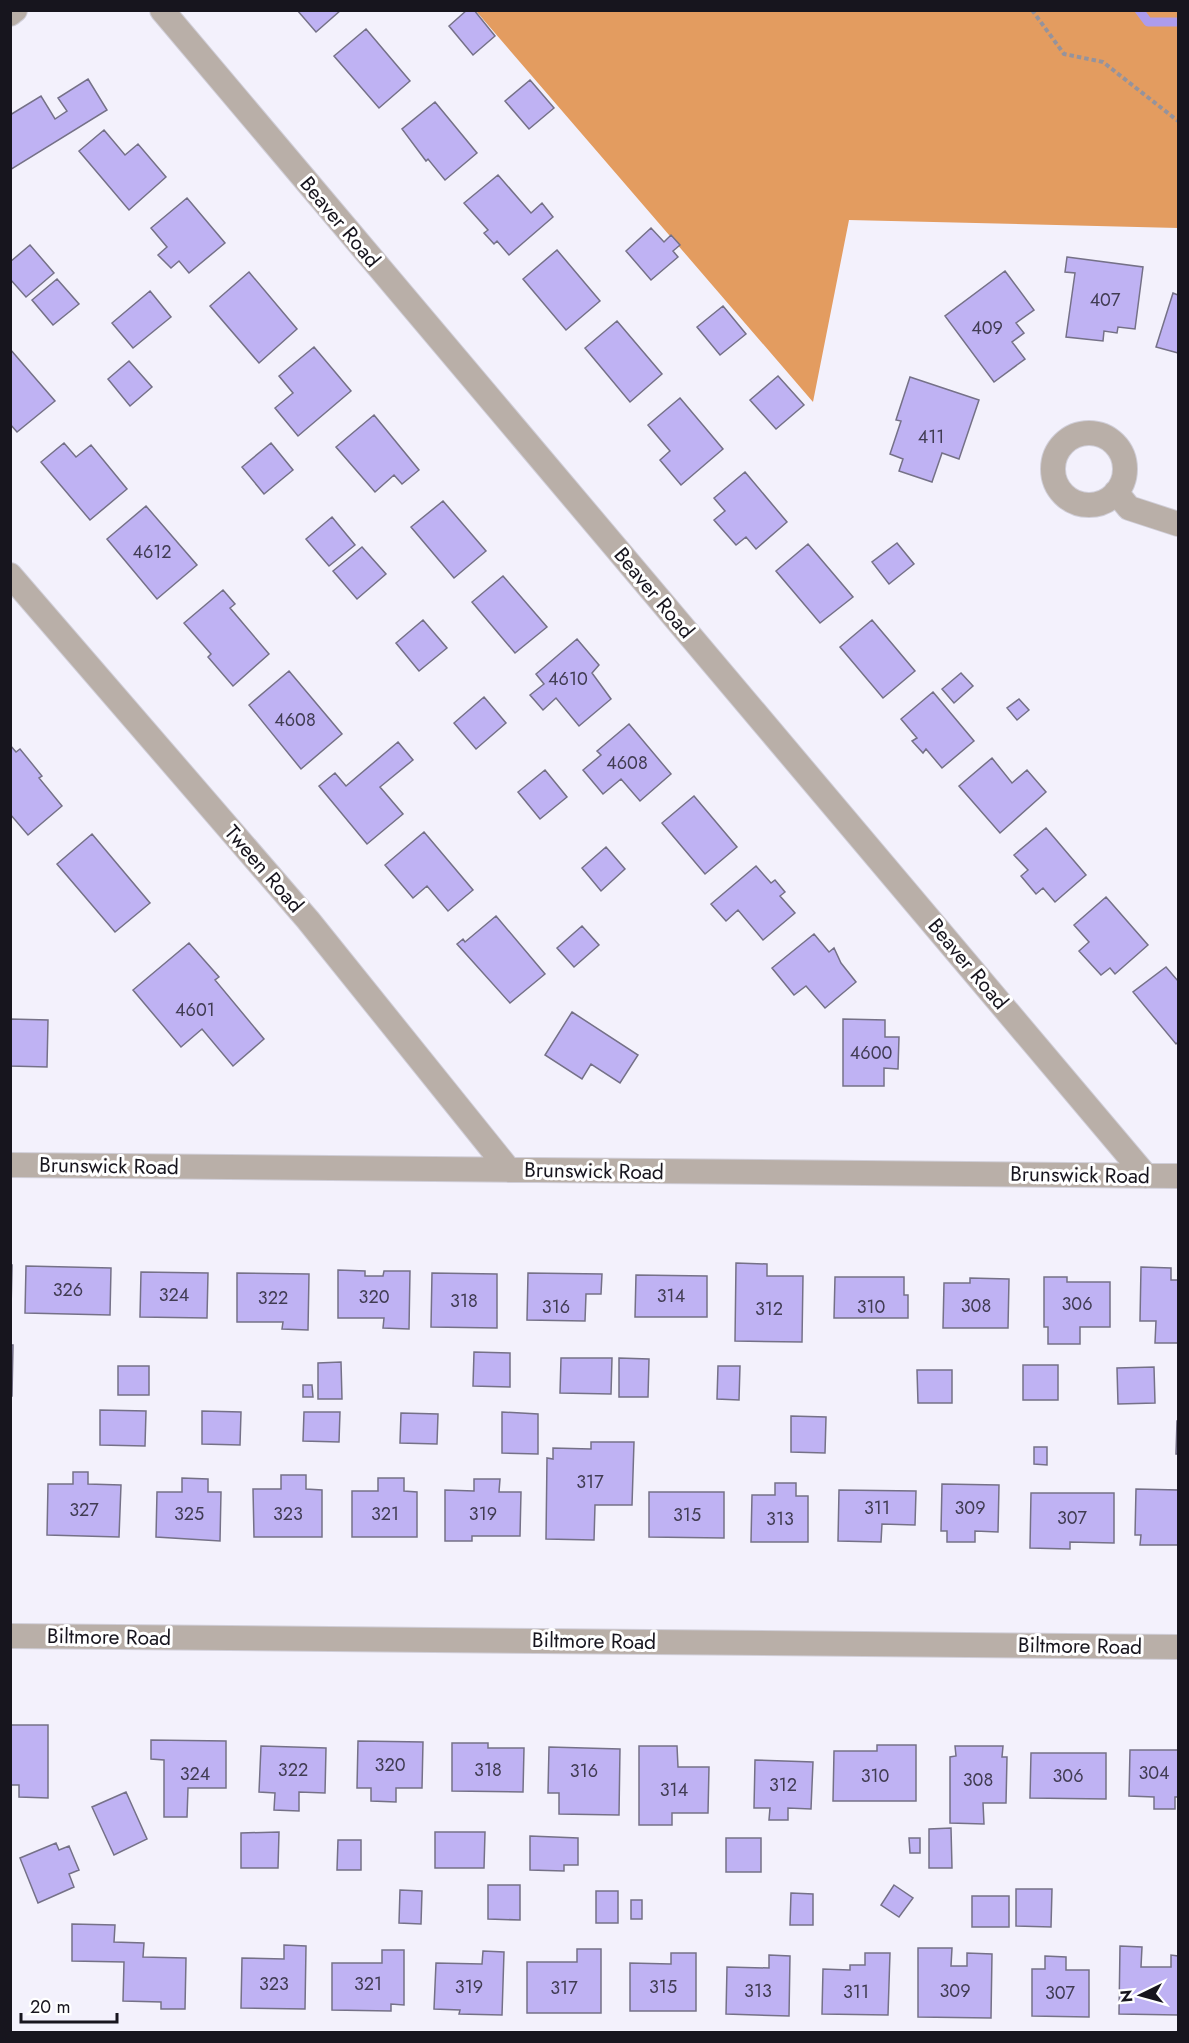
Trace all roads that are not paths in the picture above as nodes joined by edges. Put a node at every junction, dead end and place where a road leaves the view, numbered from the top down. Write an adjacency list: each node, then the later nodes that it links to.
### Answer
1 (15, 10): 3 (street)
2 (162, 10): 9 (street, Beaver Road)
3 (10, 14)
4 (1116, 492): 5 (street)
5 (1179, 524)
6 (10, 575): 8 (street, Tween Road)
7 (10, 1165): 8 (street, Brunswick Road)
8 (509, 1170): 9 (street, Brunswick Road)
9 (1146, 1176): 10 (street, Brunswick Road)
10 (1179, 1176)
11 (10, 1636): 12 (street, Biltmore Road)
12 (1179, 1647)

